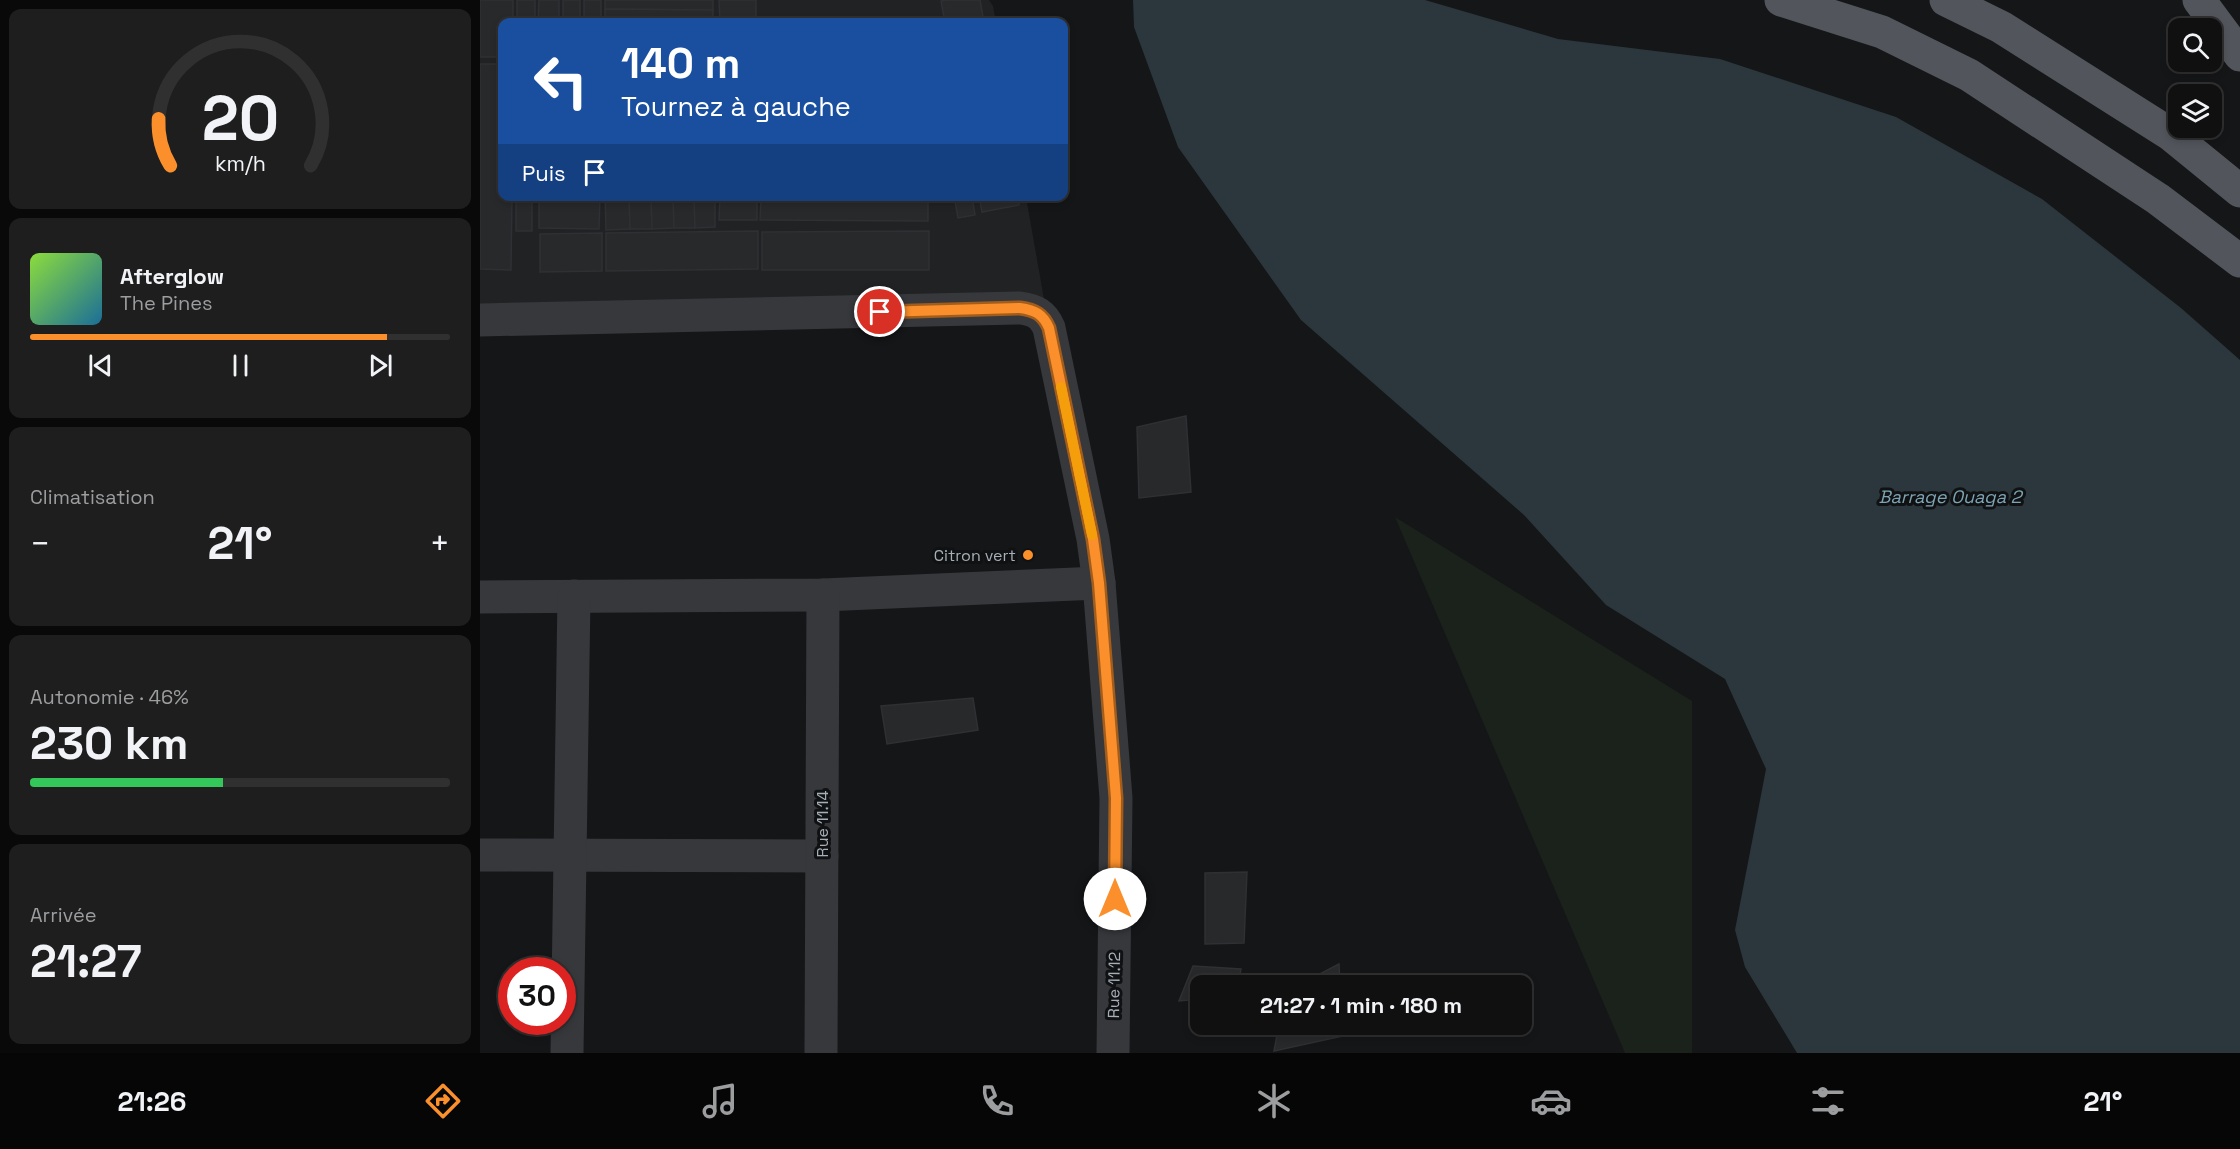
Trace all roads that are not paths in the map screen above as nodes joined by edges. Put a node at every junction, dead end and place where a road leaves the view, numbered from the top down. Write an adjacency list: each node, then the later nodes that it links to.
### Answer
1 (1781, 0): 6 (main road)
2 (1946, 0): 5 (main road)
3 (2199, 0): 4 (main road)
4 (2240, 55)
5 (2240, 191)
6 (2240, 261)
7 (480, 320): 8 (street, Rue 11.12)
8 (1099, 583): 9 (street); 17 (street, Rue 11.12)
9 (823, 595): 10 (street); 14 (street, Rue 11.14)
10 (574, 596): 11 (street); 13 (street)
11 (480, 597)
12 (480, 855): 13 (street)
13 (570, 855): 14 (street); 15 (street)
14 (822, 855): 16 (street, Rue 11.14)
15 (567, 1053)
16 (821, 1053)
17 (1113, 1053)

